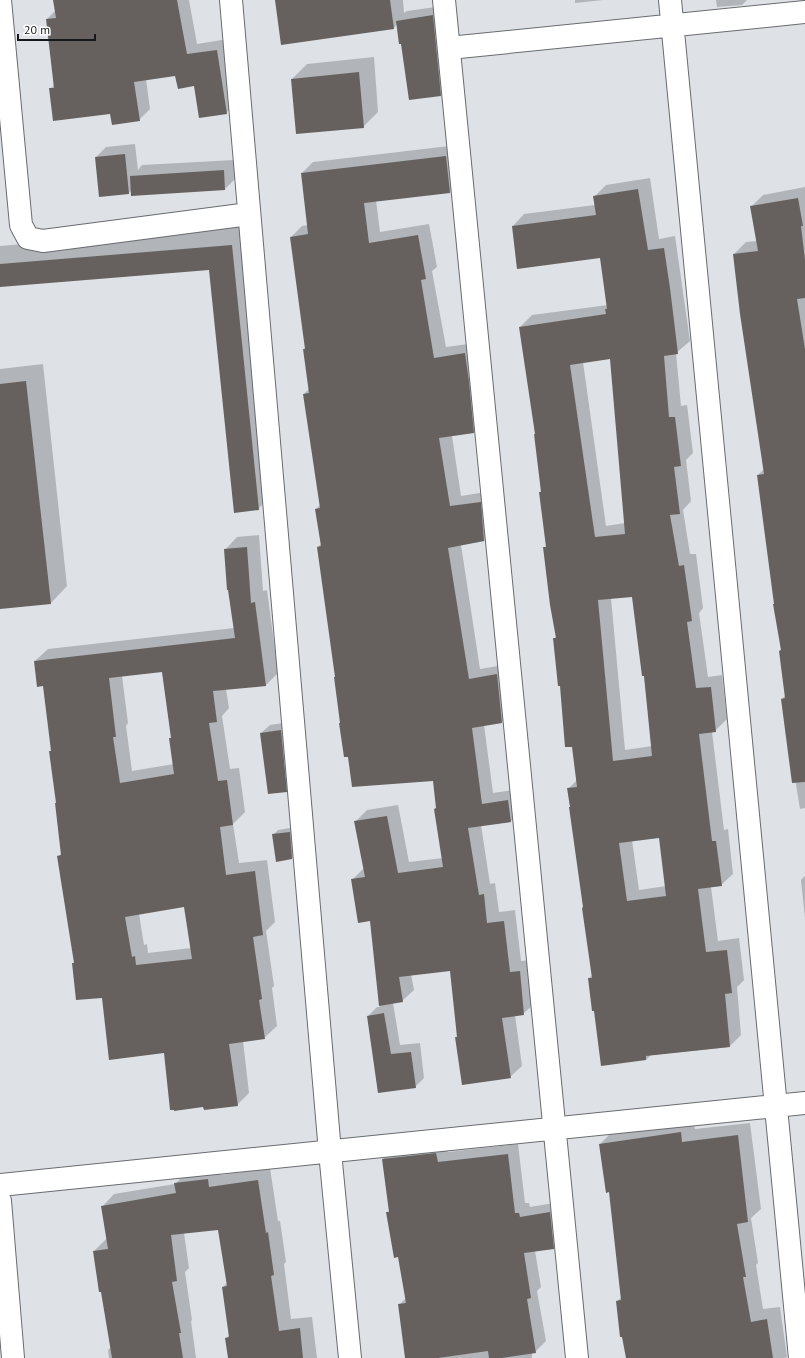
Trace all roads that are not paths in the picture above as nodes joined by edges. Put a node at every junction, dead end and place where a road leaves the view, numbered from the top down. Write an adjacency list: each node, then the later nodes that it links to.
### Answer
1 (0, 0): 8 (street)
2 (231, 0): 8 (street)
3 (444, 0): 7 (street)
4 (670, 0): 6 (street)
5 (805, 12): 6 (street)
6 (673, 26): 7 (street); 10 (street)
7 (449, 48): 11 (street)
8 (249, 214): 12 (street)
9 (805, 1103): 10 (street)
10 (777, 1106): 11 (street); 18 (street)
11 (555, 1129): 12 (street); 17 (street)
12 (330, 1152): 13 (street); 16 (street)
13 (0, 1185)
14 (0, 1201): 15 (street)
15 (13, 1358)
16 (350, 1358)
17 (577, 1358)
18 (800, 1358)

